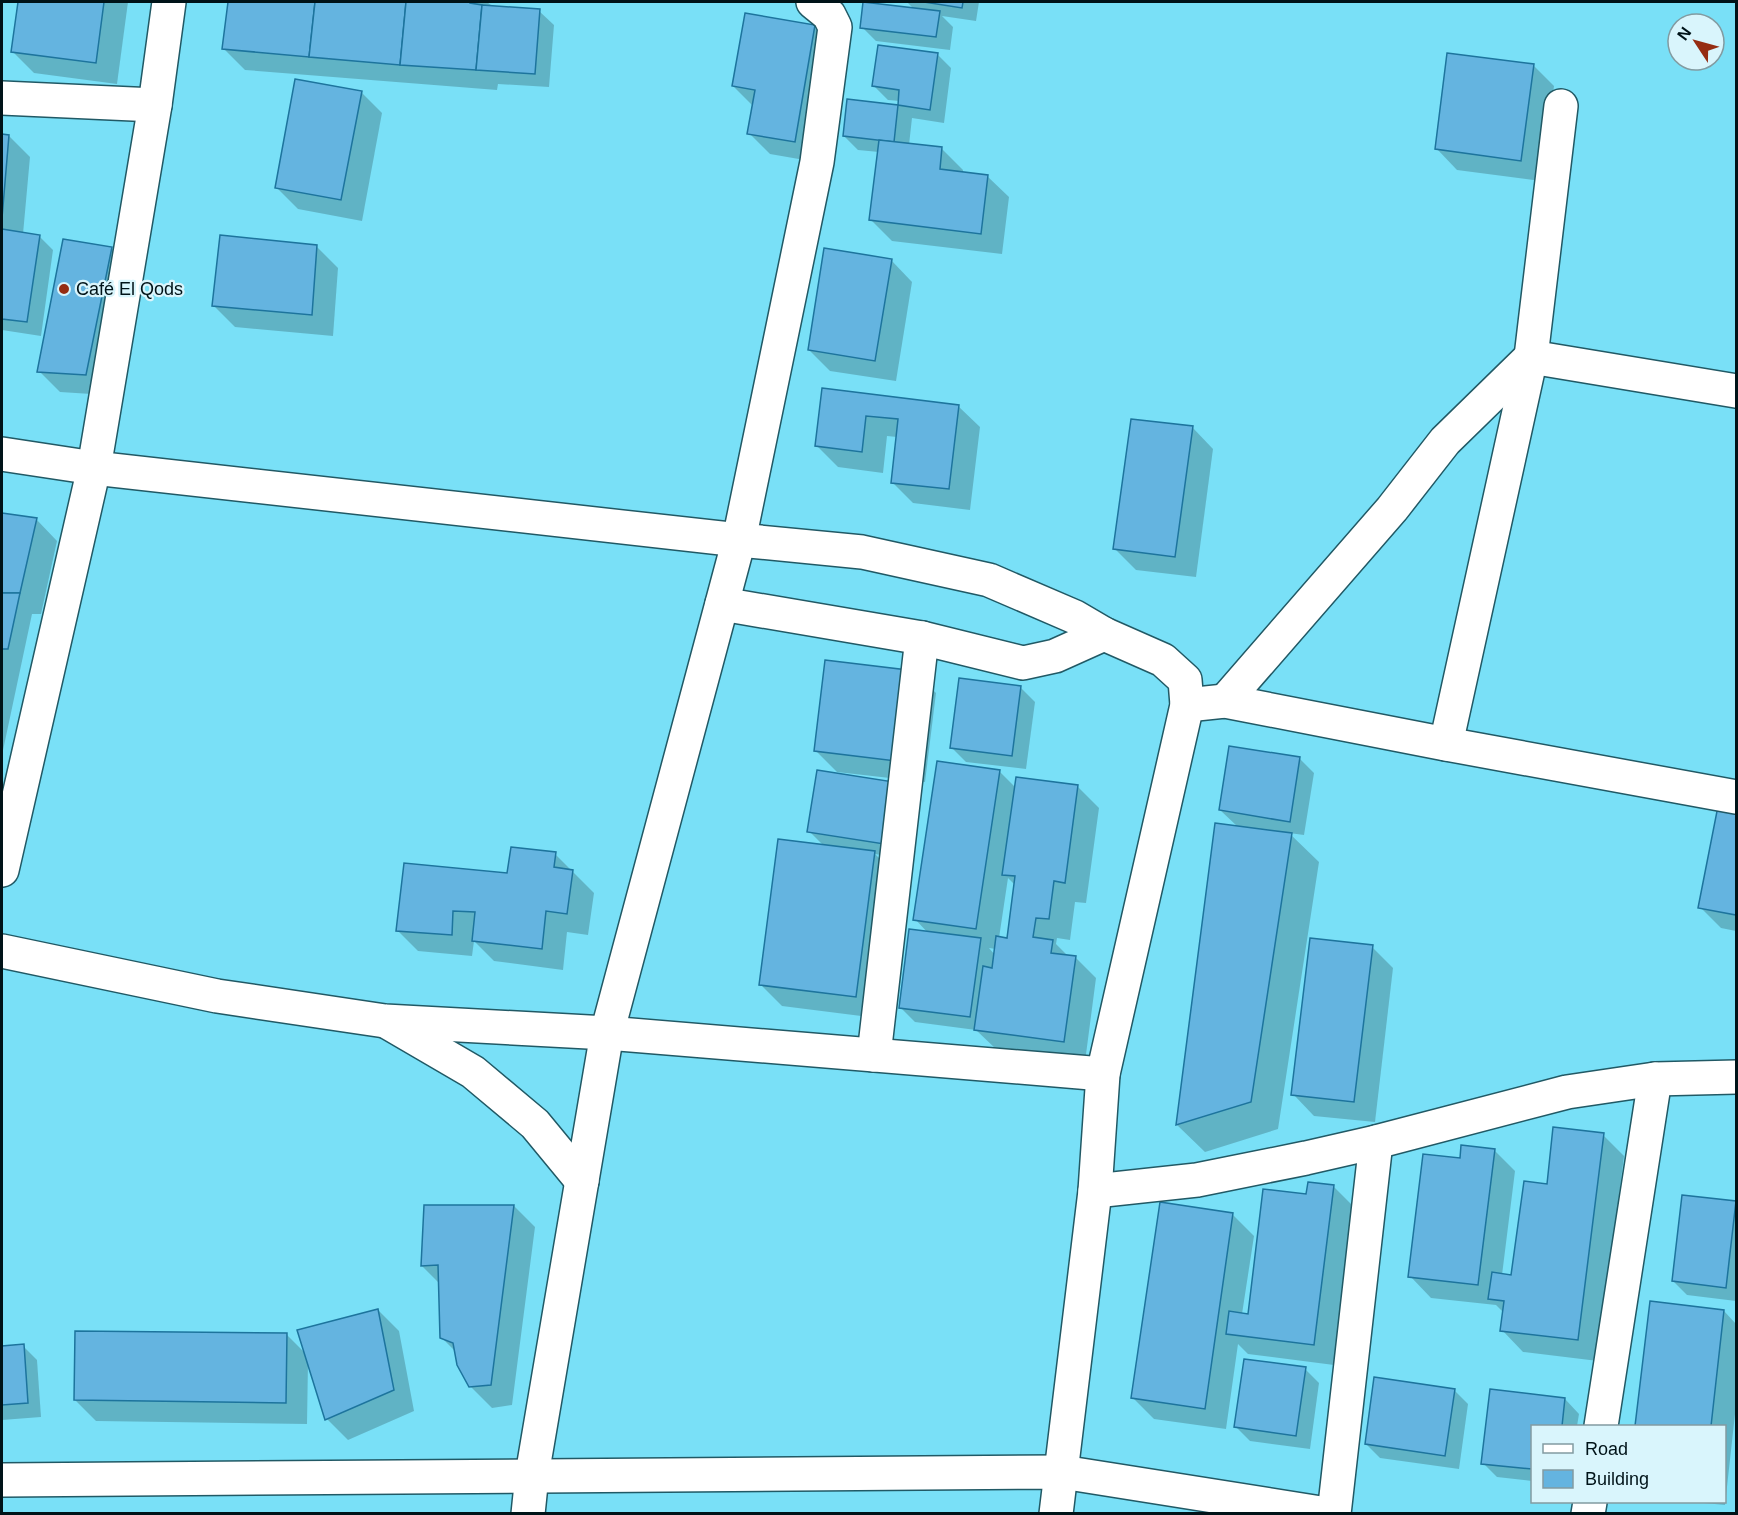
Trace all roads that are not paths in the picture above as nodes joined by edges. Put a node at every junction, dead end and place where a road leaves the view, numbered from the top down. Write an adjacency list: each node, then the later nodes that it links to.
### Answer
1 (169, 2): 4 (street)
2 (825, 6): 10 (street)
3 (2, 98): 4 (street)
4 (155, 105): 9 (street)
5 (1561, 106): 6 (street)
6 (1531, 357): 7 (street); 14 (street); 16 (street)
7 (1737, 391)
8 (2, 454): 9 (street)
9 (94, 468): 10 (street); 18 (street)
10 (739, 540): 11 (street); 12 (street)
11 (722, 604): 13 (street); 21 (street)
12 (1104, 634): 13 (street); 15 (street)
13 (922, 638): 22 (street)
14 (1226, 701): 15 (street); 16 (street)
15 (1187, 705): 23 (street)
16 (1446, 744): 17 (street)
17 (1737, 797)
18 (2, 870)
19 (2, 951): 20 (street)
20 (385, 1021): 21 (street); 27 (street)
21 (607, 1033): 22 (street); 27 (street)
22 (874, 1055): 23 (street)
23 (1103, 1074): 28 (street)
24 (1737, 1077): 25 (street)
25 (1655, 1079): 26 (street); 29 (street)
26 (1377, 1142): 28 (street); 36 (street)
27 (582, 1181): 31 (street)
28 (1095, 1191): 30 (street)
29 (1601, 1425)
30 (1062, 1472): 31 (street); 34 (street); 35 (street)
31 (532, 1475): 32 (street); 33 (street)
32 (2, 1479)
33 (528, 1514)
34 (1056, 1514)
35 (1327, 1514)
36 (1334, 1514)

